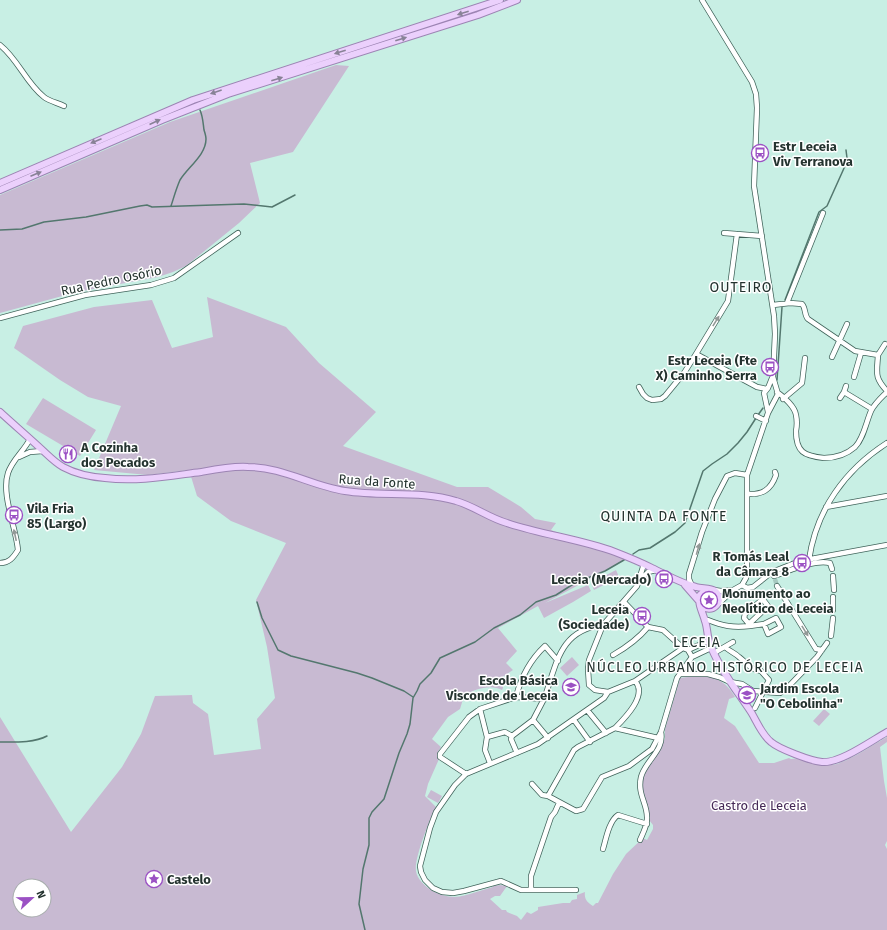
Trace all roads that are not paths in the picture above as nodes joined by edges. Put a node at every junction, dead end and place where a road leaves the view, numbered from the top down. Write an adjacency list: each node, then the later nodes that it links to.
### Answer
1 (500, 0): 6 (main road, one-way to 6)
2 (518, 0): 7 (main road, one-way to 2)
3 (702, 0): 12 (street)
4 (0, 45): 5 (street)
5 (64, 106)
6 (0, 182)
7 (0, 190)
8 (823, 213): 13 (street)
9 (238, 233): 15 (street, Rua Pedro Osório)
10 (724, 233): 11 (street)
11 (737, 234): 12 (street); 20 (street, one-way to 11)
12 (762, 236): 14 (street)
13 (787, 303): 14 (street); 17 (street)
14 (773, 305): 24 (street)
15 (0, 318)
16 (847, 324): 17 (street)
17 (840, 341): 19 (street); 22 (street)
18 (885, 344): 21 (street)
19 (861, 353): 21 (street); 25 (street)
20 (696, 354): 27 (street); 28 (street)
21 (878, 355): 31 (street)
22 (832, 357)
23 (805, 358): 35 (street)
24 (773, 376): 29 (street); 30 (street)
25 (854, 377)
26 (846, 386): 32 (street)
27 (639, 387)
28 (757, 387): 29 (street); 33 (street)
29 (768, 389): 30 (street); 33 (street)
30 (777, 391): 35 (street); 36 (street)
31 (887, 391): 37 (street)
32 (844, 392): 34 (street); 37 (street)
33 (765, 398): 36 (street); 39 (street)
34 (840, 398)
35 (783, 399): 36 (street); 37 (street)
36 (775, 400): 39 (street)
37 (872, 409)
38 (0, 412): 42 (main road, Rua da Fonte)
39 (768, 413): 41 (street)
40 (758, 417): 41 (street)
41 (766, 421): 47 (street)
42 (30, 439): 44 (main road, Rua da Fonte); 45 (street)
43 (887, 443): 50 (street)
44 (43, 451): 45 (street); 54 (main road, Rua da Fonte)
45 (16, 459): 53 (street, one-way to 45)
46 (775, 472): 48 (street)
47 (747, 475): 48 (street); 62 (street, one-way to 47)
48 (747, 494): 61 (street)
49 (887, 496): 50 (street)
50 (826, 507): 52 (street)
51 (887, 545): 52 (street)
52 (809, 560): 57 (street)
53 (0, 563)
54 (644, 564): 56 (main road, Rua da Fonte); 59 (street)
55 (832, 569): 57 (street)
56 (656, 570): 59 (street); 60 (main road, Rua da Fonte)
57 (774, 575): 61 (street)
58 (833, 576): 66 (street)
59 (640, 580): 68 (street)
60 (683, 584): 62 (main road, Rua da Fonte); 69 (main road, Rua da Fonte)
61 (742, 585): 65 (street)
62 (692, 586): 64 (main road, Rua da Fonte)
63 (777, 586): 85 (street, one-way to 85)
64 (711, 590): 65 (street); 69 (main road); 70 (main road)
65 (733, 590): 70 (street)
66 (834, 590)
67 (833, 597): 71 (street)
68 (624, 602): 75 (street); 77 (street)
69 (699, 603): 70 (main road); 73 (main road)
70 (716, 606): 73 (main road)
71 (833, 610)
72 (833, 618): 78 (street)
73 (707, 622): 76 (street); 79 (main road)
74 (764, 624): 76 (street)
75 (603, 625): 88 (street); 92 (street)
76 (750, 625): 76 (street)
77 (648, 628): 83 (street); 86 (street)
78 (831, 636)
79 (708, 639): 83 (street); 84 (main road)
80 (733, 642): 82 (street)
81 (827, 643): 85 (street)
82 (725, 647): 84 (street); 93 (street)
83 (686, 649): 87 (street); 90 (street)
84 (712, 650): 87 (street); 91 (main road)
85 (822, 650): 93 (street)
86 (613, 655)
87 (692, 657): 89 (street)
88 (558, 661): 94 (street); 95 (street)
89 (680, 674): 91 (street); 102 (street)
90 (635, 681): 92 (street); 101 (street)
91 (730, 682): 93 (street); 103 (main road)
92 (608, 692): 98 (street)
93 (762, 692): 96 (street)
94 (516, 697): 95 (street); 97 (street)
95 (544, 699): 99 (street)
96 (755, 708)
97 (480, 709): 106 (street); 114 (street)
98 (587, 710): 100 (street); 104 (street)
99 (533, 720): 105 (street); 107 (street)
100 (574, 720): 107 (street); 109 (street)
101 (615, 728): 104 (street); 108 (street)
102 (661, 732): 108 (street); 118 (street)
103 (887, 732)
104 (606, 733): 109 (street)
105 (512, 736): 106 (street); 110 (street)
106 (487, 737): 112 (street)
107 (548, 738): 110 (street)
108 (658, 738): 117 (street)
109 (590, 742): 116 (street)
110 (516, 753): 111 (street)
111 (497, 760): 112 (street); 113 (street)
112 (490, 763): 114 (street)
113 (500, 766)
114 (466, 774): 121 (street)
115 (532, 784): 116 (street)
116 (548, 796): 117 (street)
117 (559, 802): 121 (street)
118 (647, 824): 119 (street); 120 (street)
119 (640, 840)
120 (603, 849)
121 (530, 890): 122 (street)
122 (576, 890)

